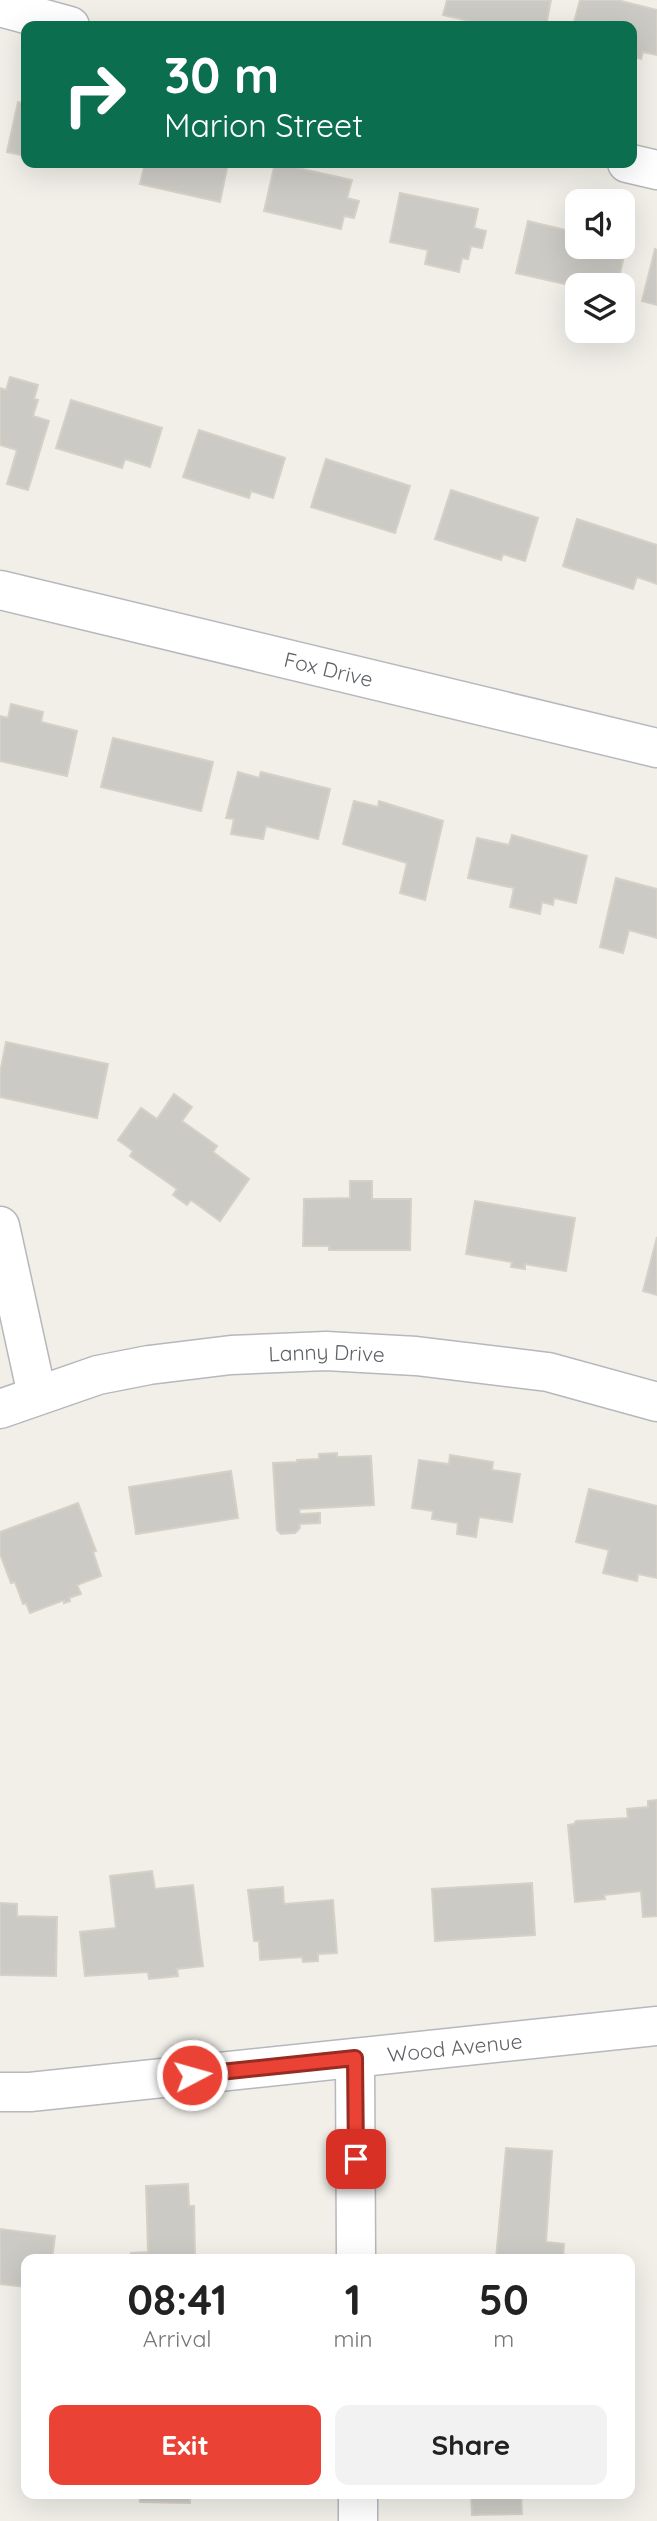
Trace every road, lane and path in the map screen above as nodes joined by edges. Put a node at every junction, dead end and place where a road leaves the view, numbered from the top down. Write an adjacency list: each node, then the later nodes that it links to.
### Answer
1 (0, 7): 2 (street)
2 (51, 21)
3 (637, 165): 4 (street)
4 (657, 170)
5 (0, 590): 6 (street, Fox Drive)
6 (657, 748)
7 (0, 1226): 8 (street)
8 (37, 1395): 9 (street, Lanny Drive); 10 (street, Lanny Drive)
9 (657, 1402)
10 (0, 1409)
11 (657, 2026): 12 (street, Wood Avenue)
12 (355, 2058): 13 (street, Wood Avenue); 14 (street)
13 (0, 2092)
14 (356, 2254)
15 (358, 2499): 16 (street)
16 (358, 2521)

